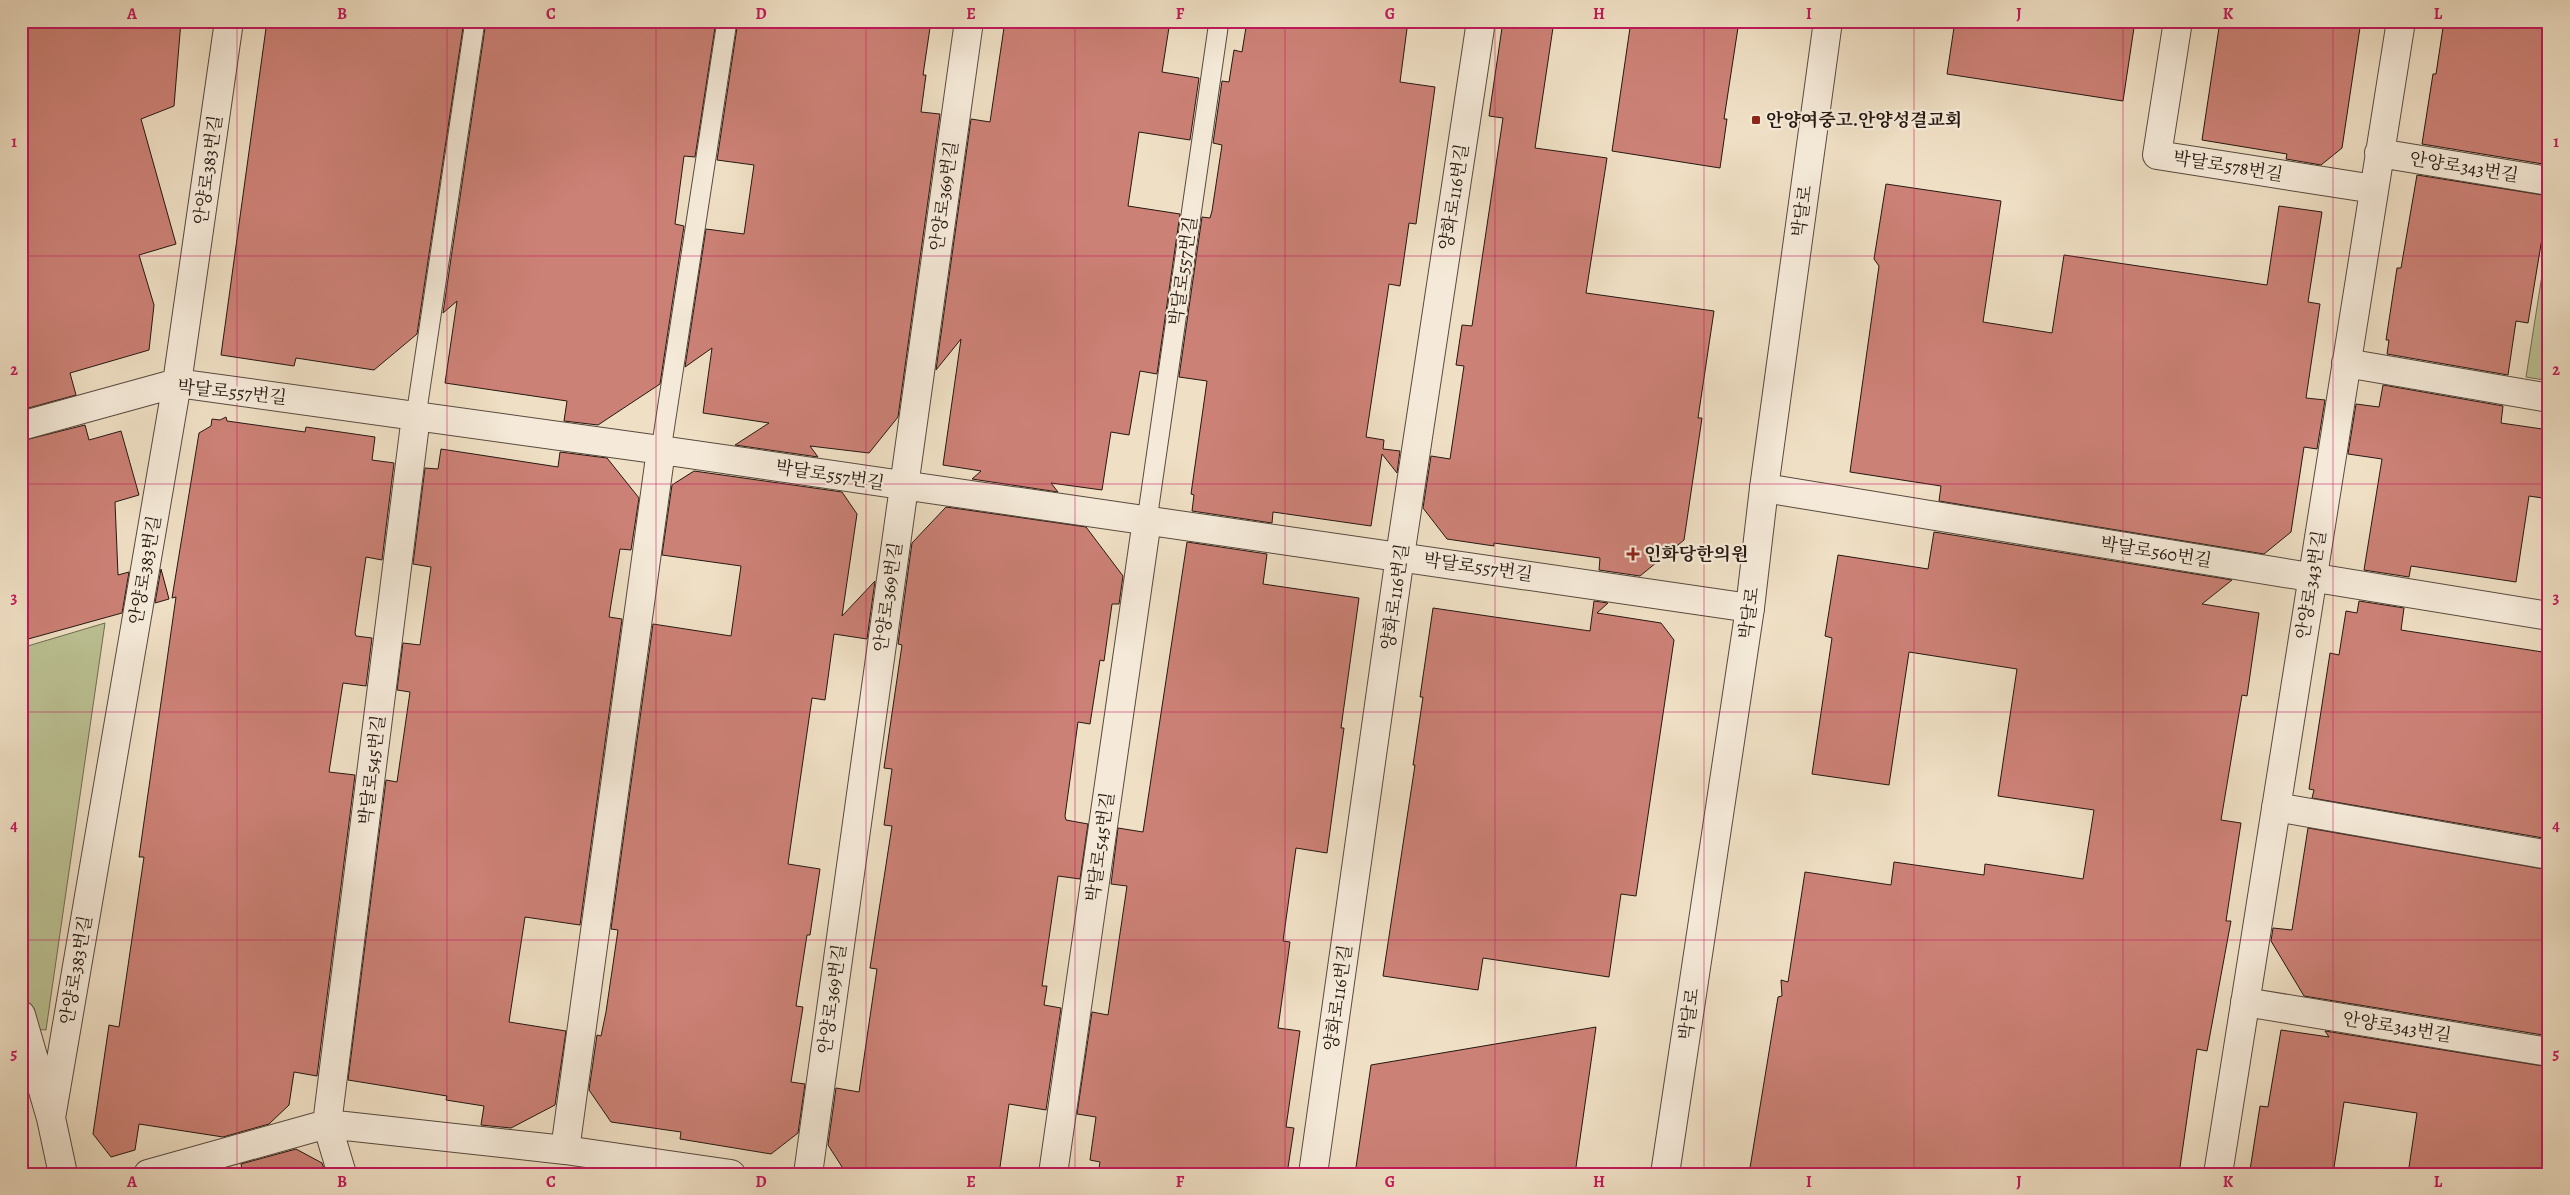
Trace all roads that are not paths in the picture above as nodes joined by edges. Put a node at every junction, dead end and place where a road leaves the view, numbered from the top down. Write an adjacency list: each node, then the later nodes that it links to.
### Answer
1 (229, 21): 14 (street, 안양로383번길)
2 (475, 21): 16 (lane)
3 (727, 21): 18 (lane)
4 (969, 21): 19 (street, 안양로369번길)
5 (1219, 21): 21 (lane, 박달로557번길)
6 (1481, 21): 22 (street, 양화로116번길)
7 (1828, 21): 20 (street, 박달로)
8 (2178, 21): 12 (street, 박달로578번길)
9 (2401, 21): 10 (street, 안양로343번길)
10 (2379, 153): 11 (street, 안양로343번길); 12 (street, 안양로343번길)
11 (2549, 180)
12 (2374, 189): 13 (street, 안양로343번길)
13 (2346, 363): 15 (street); 23 (street, 안양로343번길)
14 (177, 383): 16 (street, 박달로557번길); 17 (street, 박달로557번길); 31 (street, 안양로383번길)
15 (2549, 398)
16 (416, 416): 18 (street, 박달로557번길); 32 (street, 박달로545번길)
17 (21, 426)
18 (662, 450): 19 (street, 박달로557번길); 33 (street)
19 (903, 486): 21 (street, 박달로557번길); 39 (street, 안양로369번길)
20 (1764, 488): 23 (street, 박달로560번길); 24 (street, 박달로)
21 (1147, 520): 22 (street, 박달로557번길); 40 (street, 박달로545번길)
22 (1400, 556): 24 (street, 박달로557번길); 41 (street, 양화로116번길)
23 (2312, 578): 25 (street, 박달로560번길); 26 (street, 안양로343번길)
24 (1750, 608): 42 (street, 박달로)
25 (2549, 616)
26 (2276, 807): 27 (street); 28 (street, 안양로343번길)
27 (2549, 855)
28 (2245, 1002): 30 (street, 안양로343번길); 43 (street, 안양로343번길)
29 (21, 1015): 31 (street)
30 (2549, 1052)
31 (51, 1118): 35 (street)
32 (328, 1124): 33 (street); 36 (street); 37 (street)
33 (565, 1150): 34 (street)
34 (620, 1166): 38 (street)
35 (63, 1174)
36 (148, 1174)
37 (342, 1174)
38 (731, 1174)
39 (808, 1174)
40 (1053, 1174)
41 (1313, 1174)
42 (1665, 1174)
43 (2218, 1174)

